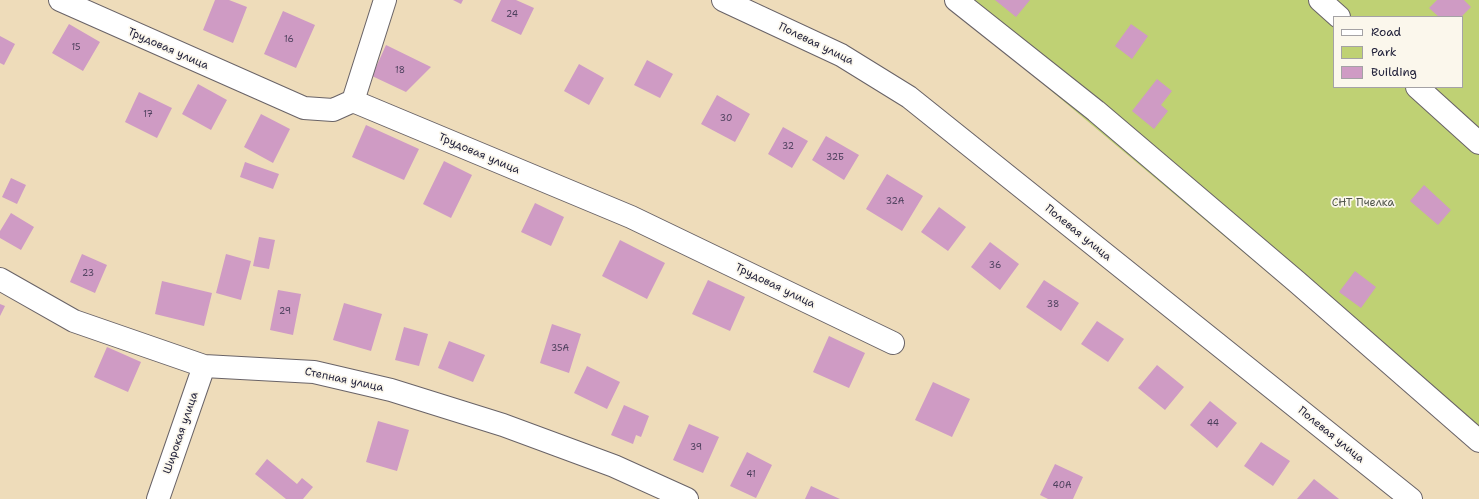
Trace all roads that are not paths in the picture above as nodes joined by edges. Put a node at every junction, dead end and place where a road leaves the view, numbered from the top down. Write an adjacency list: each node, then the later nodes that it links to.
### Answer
1 (60, 0): 8 (street, Трудовая улица)
2 (385, 0): 8 (street)
3 (723, 0): 16 (street, Полевая улица)
4 (956, 0): 13 (street)
5 (1320, 0): 6 (street)
6 (1338, 16)
7 (1418, 88): 9 (street)
8 (353, 101): 11 (street, Трудовая улица)
9 (1479, 143)
10 (0, 279): 12 (street, Степная улица)
11 (893, 343)
12 (204, 366): 14 (street, Широкая улица); 15 (street, Степная улица)
13 (1479, 442)
14 (158, 499)
15 (686, 499)
16 (1412, 499)

